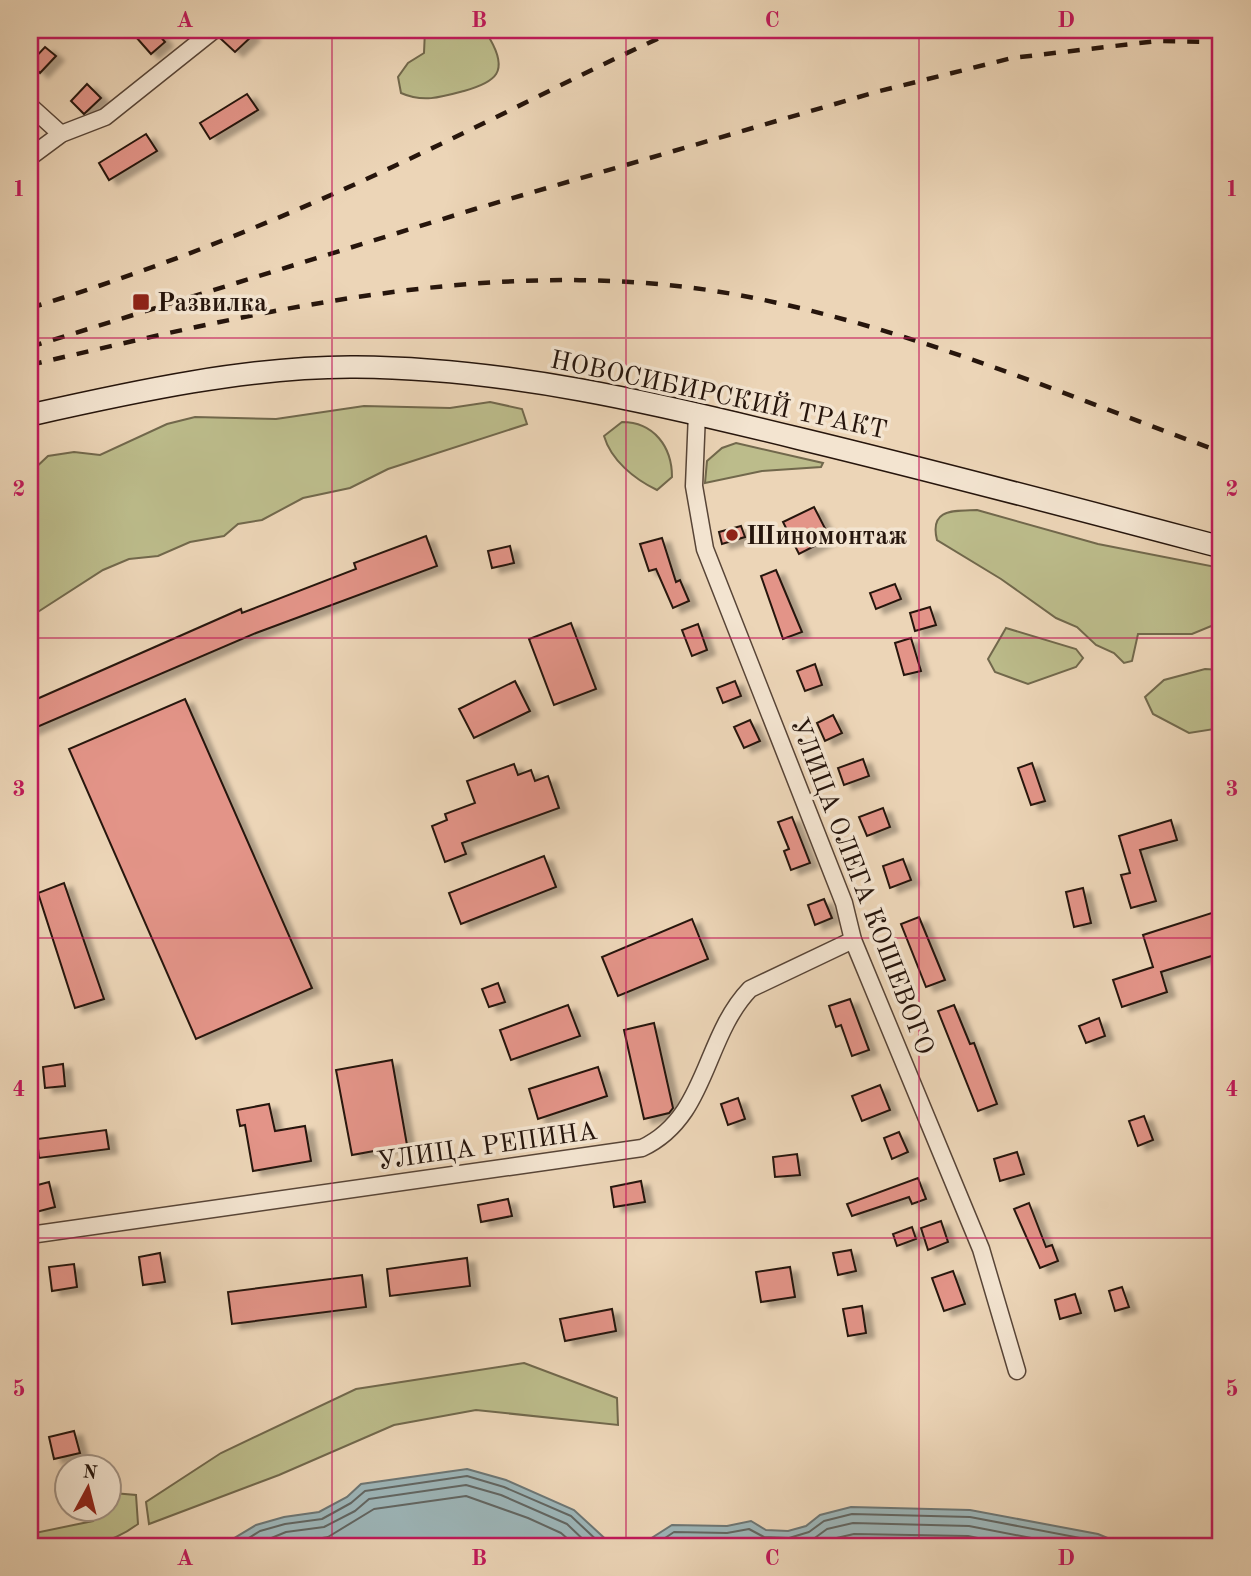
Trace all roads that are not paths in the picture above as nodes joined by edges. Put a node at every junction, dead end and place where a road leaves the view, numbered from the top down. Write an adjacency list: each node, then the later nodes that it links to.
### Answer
1 (214, 30): 3 (street)
2 (30, 106): 3 (street)
3 (61, 134): 4 (street)
4 (30, 157)
5 (697, 412): 6 (main road, НОВОСИБИРСКИЙ ТРАКТ); 7 (main road, НОВОСИБИРСКИЙ ТРАКТ); 8 (street, УЛИЦА ОЛЕГА КОШЕВОГО)
6 (30, 415)
7 (1221, 547)
8 (853, 940): 9 (street, УЛИЦА РЕПИНА); 10 (street, УЛИЦА ОЛЕГА КОШЕВОГО)
9 (30, 1235)
10 (1017, 1371)

